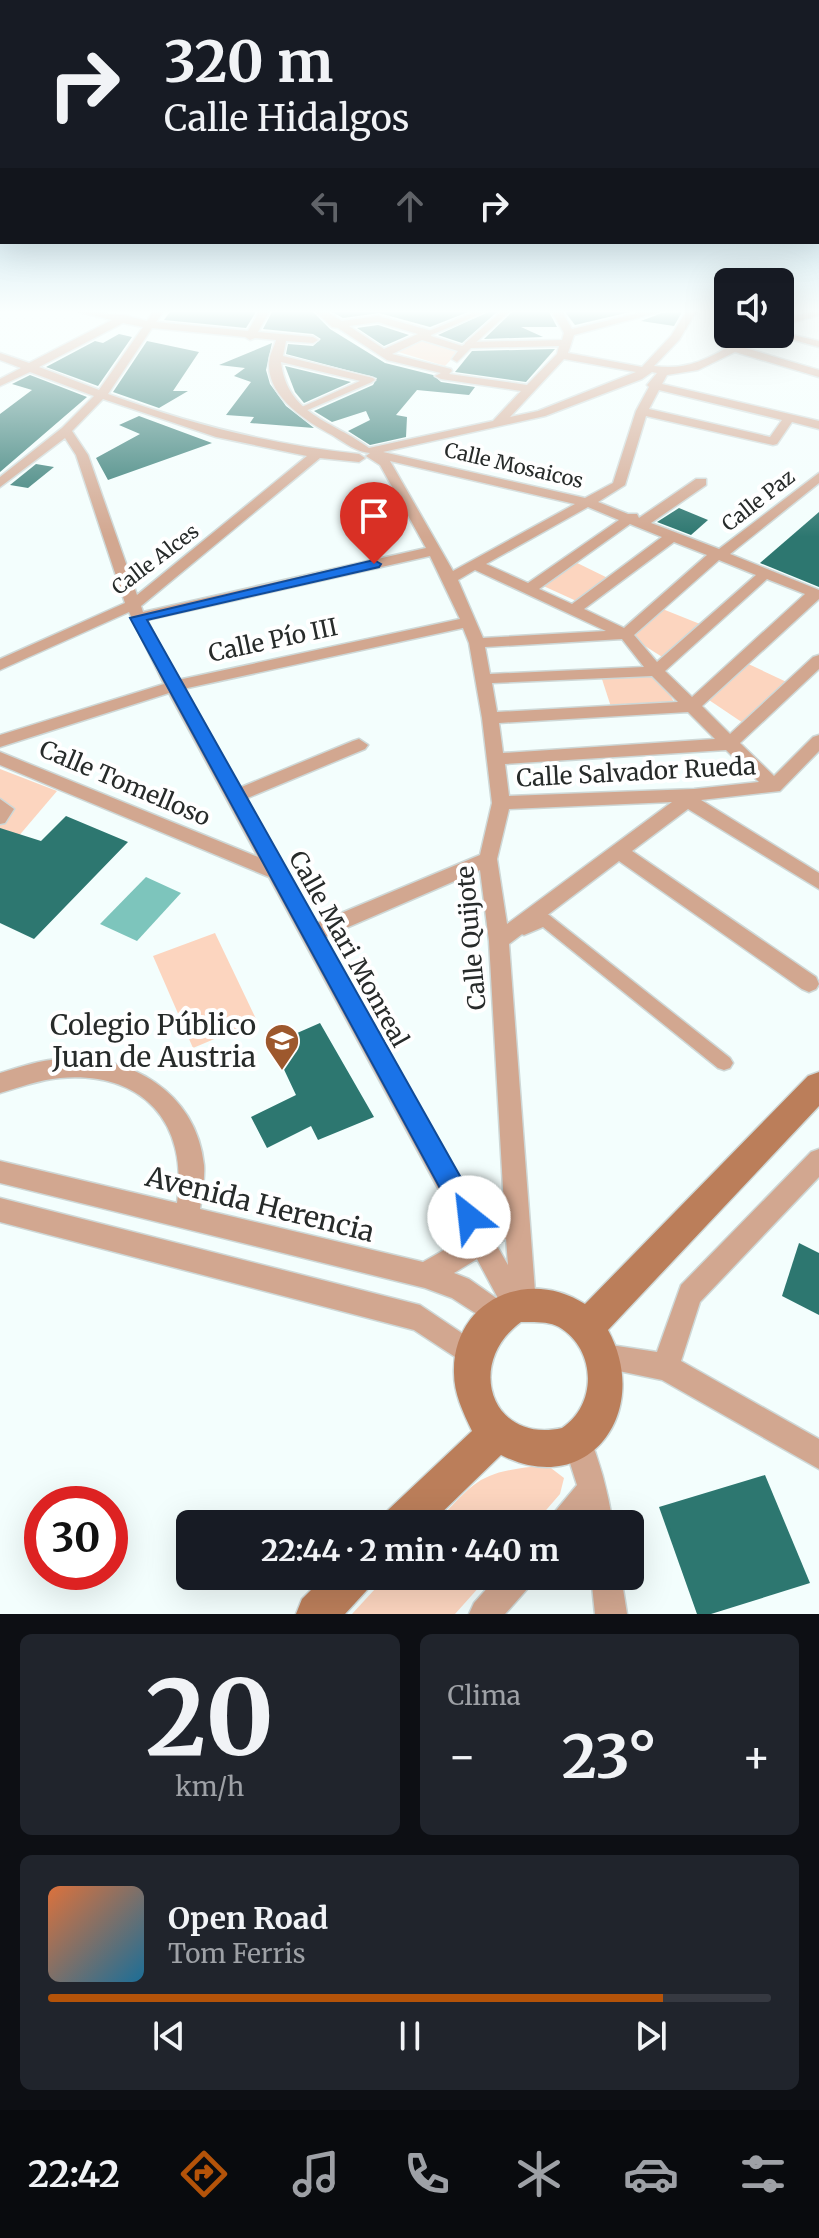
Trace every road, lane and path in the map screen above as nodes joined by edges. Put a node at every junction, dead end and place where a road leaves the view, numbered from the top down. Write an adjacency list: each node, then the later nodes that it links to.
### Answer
1 (87, 387): 10 (street)
2 (107, 387): 10 (street)
3 (280, 387): 11 (street, Calle Quijote)
4 (352, 387): 11 (street)
5 (520, 387): 9 (street)
6 (620, 387): 15 (street)
7 (648, 387): 12 (street)
8 (689, 387): 13 (street)
9 (529, 389): 15 (street)
10 (103, 393): 16 (street); 18 (street)
11 (300, 410): 17 (street, Calle Quijote)
12 (642, 411): 13 (street); 22 (street)
13 (790, 417): 14 (street)
14 (819, 425)
15 (494, 426): 17 (street)
16 (66, 431): 20 (street); 33 (street, Calle Mari Monreal)
17 (366, 453): 18 (street); 22 (street, Calle Mosaicos); 25 (street, Calle Quijote)
18 (316, 455): 33 (street, Calle Alces)
19 (819, 477): 26 (street, Calle Paz)
20 (3, 478)
21 (701, 482): 23 (street)
22 (589, 503): 23 (street, Calle Mosaicos); 27 (street)
23 (638, 520): 24 (street, Calle Mosaicos); 30 (street)
24 (674, 535): 26 (street, Calle Mosaicos); 32 (street)
25 (433, 551): 29 (street, Calle Quijote); 33 (street)
26 (720, 554): 28 (street, Calle Mosaicos); 35 (street, Calle Paz)
27 (476, 565): 29 (street); 30 (street)
28 (766, 573): 31 (street, Calle Mosaicos); 39 (street)
29 (450, 578): 34 (street, Calle Quijote)
30 (531, 588): 32 (street)
31 (817, 594): 42 (street)
32 (575, 609): 35 (street)
33 (137, 611): 38 (street, Calle Alces); 41 (street, Calle Mari Monreal)
34 (468, 622): 36 (street, Calle Quijote); 41 (street, Calle Pío III)
35 (626, 634): 36 (street); 39 (street)
36 (477, 643): 40 (street, Calle Quijote)
37 (819, 660): 46 (street)
38 (0, 665)
39 (656, 671): 40 (street); 42 (street)
40 (481, 679): 43 (street, Calle Quijote)
41 (173, 686): 44 (street, Calle Pío III); 51 (street, Calle Mari Monreal)
42 (692, 706): 43 (street); 46 (street)
43 (490, 718): 49 (street, Calle Quijote)
44 (0, 741)
45 (819, 741): 50 (street)
46 (729, 744): 49 (street); 50 (street)
47 (359, 745): 51 (street)
48 (0, 758): 58 (street, Calle Tomelloso)
49 (495, 759): 53 (street, Calle Quijote)
50 (774, 787): 52 (street, Calle Salvador Rueda)
51 (236, 796): 58 (street, Calle Mari Monreal)
52 (690, 798): 53 (street, Calle Salvador Rueda); 56 (street); 59 (street)
53 (501, 803): 57 (street, Calle Quijote)
54 (0, 804): 55 (street)
55 (0, 819)
56 (618, 851): 61 (street); 62 (street)
57 (488, 859): 60 (street); 61 (street, Calle Quijote)
58 (275, 872): 60 (street, Calle Mari Monreal)
59 (819, 882)
60 (312, 934): 72 (street, Calle Mari Monreal)
61 (499, 941): 63 (street); 69 (street, Calle Quijote)
62 (809, 983)
63 (724, 1063)
64 (0, 1083): 71 (street)
65 (819, 1085): 75 (main road)
66 (819, 1160): 68 (street)
67 (0, 1172): 71 (street, Avenida Herencia)
68 (810, 1185): 77 (street)
69 (518, 1208): 72 (street); 74 (street, Calle Quijote)
70 (0, 1210): 76 (street)
71 (187, 1218): 73 (street, Avenida Herencia)
72 (483, 1242): 73 (street); 74 (street, Calle Mari Monreal)
73 (425, 1275): 74 (street, Avenida Herencia)
74 (512, 1308): 75 (main road); 76 (main road)
75 (596, 1342): 77 (street); 79 (main road)
76 (472, 1355): 78 (main road)
77 (666, 1367): 80 (street)
78 (498, 1432): 79 (main road); 82 (main road)
79 (577, 1441): 81 (street)
80 (819, 1455)
81 (593, 1489): 83 (street); 84 (street)
82 (417, 1510)
83 (575, 1510)
84 (596, 1510)
85 (340, 1590): 88 (main road)
86 (506, 1590): 89 (street)
87 (608, 1590): 90 (street)
88 (317, 1614)
89 (485, 1614)
90 (611, 1614)

